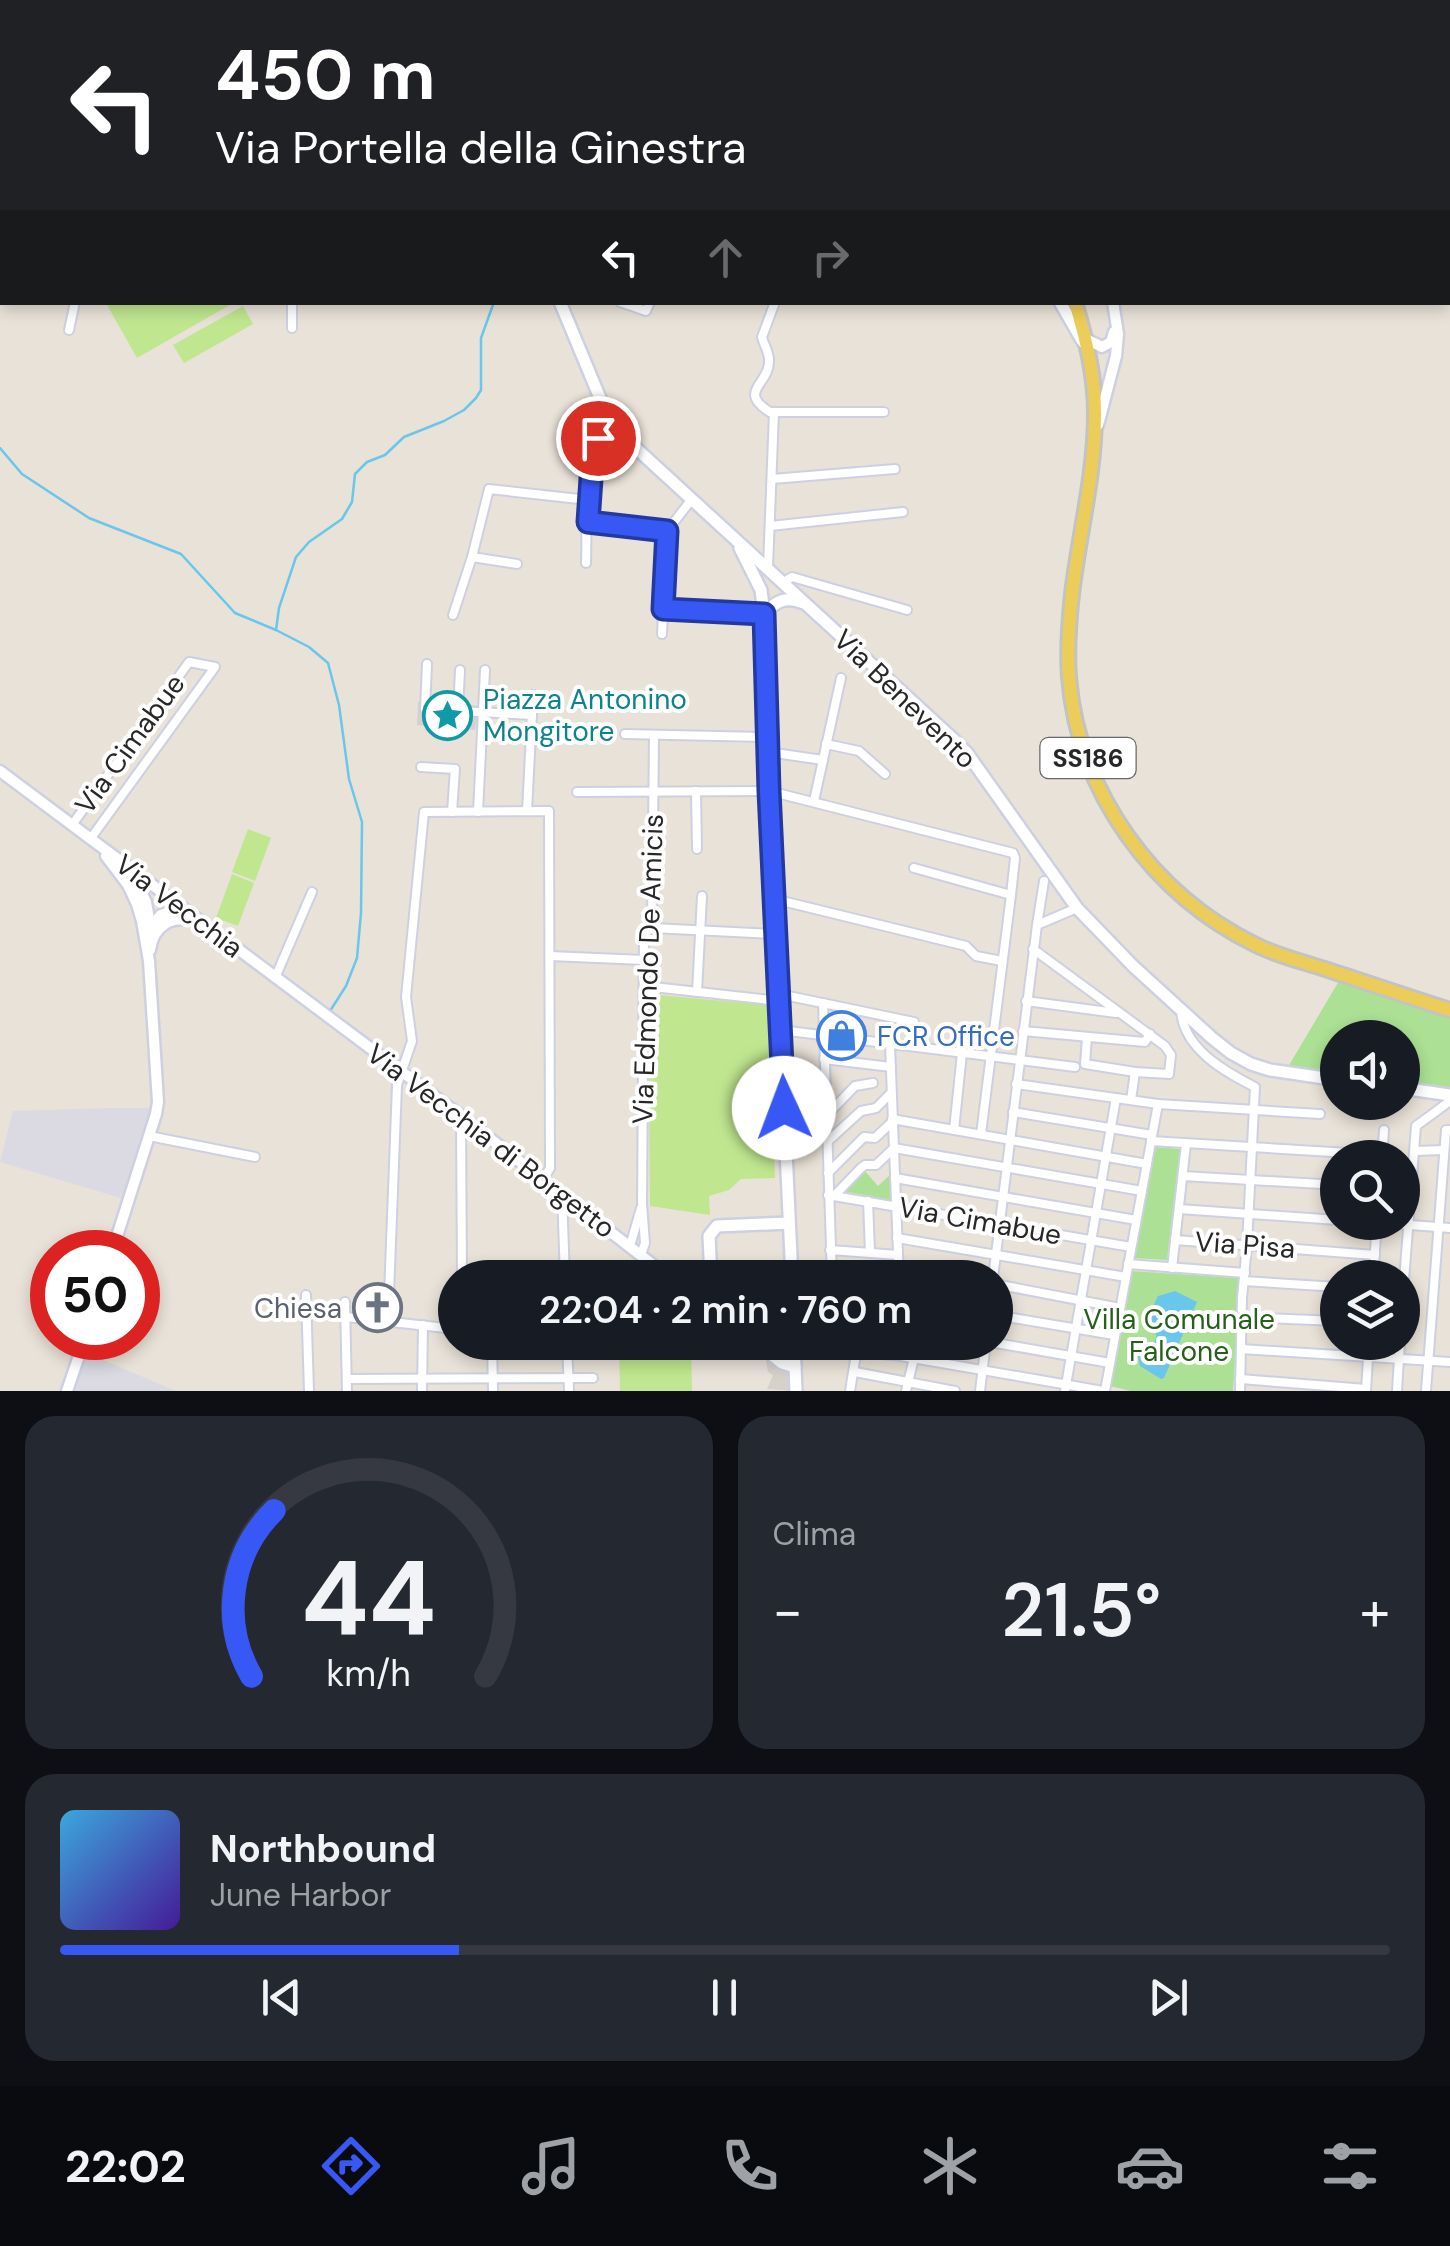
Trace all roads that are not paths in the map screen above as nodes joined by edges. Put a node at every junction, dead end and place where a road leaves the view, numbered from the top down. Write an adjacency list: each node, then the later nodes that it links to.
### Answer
1 (74, 305): 10 (street)
2 (292, 305): 9 (street)
3 (561, 305): 14 (main road, Via Benevento)
4 (775, 305): 12 (street)
5 (1062, 305): 11 (main road)
6 (1076, 305): 11 (main road, SS186)
7 (1113, 305): 8 (street)
8 (1114, 316): 11 (street); 15 (street)
9 (292, 328)
10 (69, 330)
11 (1087, 344): 15 (main road, SS186)
12 (774, 412): 13 (street); 17 (street)
13 (884, 412)
14 (612, 422): 18 (main road, Via Benevento); 19 (street)
15 (1094, 440): 92 (main road, SS186)
16 (895, 469): 17 (street)
17 (772, 479): 22 (street)
18 (692, 499): 23 (street); 24 (main road, Via Benevento)
19 (588, 500): 21 (street); 25 (street)
20 (903, 512): 22 (street)
21 (588, 522): 23 (street); 26 (street)
22 (770, 526): 28 (street)
23 (667, 531): 33 (street)
24 (733, 536): 28 (main road, Via Benevento); 30 (main road)
25 (472, 558): 27 (street); 36 (street)
26 (586, 563)
27 (516, 564)
28 (768, 567): 29 (main road, Via Benevento)
29 (784, 582): 30 (main road); 32 (main road, Via Benevento); 34 (street)
30 (761, 590): 31 (main road); 35 (main road)
31 (784, 599): 32 (main road); 35 (main road)
32 (808, 605): 74 (main road, Via Benevento)
33 (663, 609): 35 (street); 37 (street)
34 (907, 610)
35 (764, 614): 48 (main road)
36 (453, 616)
37 (662, 634)
38 (427, 664): 43 (street)
39 (460, 670): 43 (street)
40 (485, 670): 44 (street)
41 (841, 678): 49 (street)
42 (533, 695): 45 (street)
43 (458, 708): 44 (street)
44 (482, 711): 45 (street); 61 (street)
45 (532, 715): 62 (street)
46 (626, 734): 47 (street)
47 (654, 735): 48 (street); 58 (street, Via Edmondo De Amicis)
48 (768, 737): 50 (main road)
49 (826, 744): 51 (street); 54 (street)
50 (768, 752): 51 (street); 56 (main road)
51 (823, 760): 59 (street)
52 (420, 767): 60 (street)
53 (0, 771): 63 (street, Via Vecchia)
54 (886, 774)
55 (696, 791): 56 (street); 58 (street); 65 (street)
56 (769, 791): 59 (street); 72 (main road)
57 (577, 792): 58 (street)
58 (654, 792): 77 (street, Via Edmondo De Amicis)
59 (814, 801): 70 (street)
60 (452, 812): 61 (street); 109 (street)
61 (478, 812): 62 (street)
62 (527, 812): 82 (street)
63 (72, 825): 64 (street, Via Vecchia); 64 (street, Via Cimabue)
64 (90, 838): 66 (street, Via Vecchia); 79 (street)
65 (697, 850)
66 (128, 868): 73 (street, Via Vecchia); 79 (street)
67 (914, 868): 70 (street)
68 (1044, 881): 76 (street)
69 (312, 892): 85 (street)
70 (1011, 895): 84 (street)
71 (702, 896): 78 (street)
72 (774, 899): 80 (main road); 84 (street)
73 (182, 908): 75 (street, Via Vecchia); 79 (street)
74 (1077, 908): 76 (street); 91 (main road, Via Benevento)
75 (204, 924): 79 (street); 85 (street, Via Vecchia)
76 (1037, 926): 81 (street)
77 (652, 928): 78 (street); 83 (street, Via Edmondo De Amicis)
78 (700, 930): 80 (street); 87 (street)
79 (149, 933): 130 (street)
80 (776, 934): 88 (main road)
81 (1033, 949): 89 (street); 93 (street)
82 (550, 956): 83 (street); 149 (street)
83 (644, 960): 86 (street, Via Edmondo De Amicis)
84 (1002, 961): 103 (street)
85 (275, 978): 100 (street, Via Vecchia)
86 (644, 986): 87 (street); 158 (street, Via Edmondo De Amicis)
87 (697, 992): 88 (street)
88 (779, 997): 90 (street); 95 (main road)
89 (1026, 1001): 93 (street); 96 (street)
90 (823, 1003): 94 (street); 98 (street)
91 (1180, 1009): 110 (main road, Via Benevento); 119 (street)
92 (1450, 1010)
93 (1118, 1013): 97 (street)
94 (914, 1022)
95 (782, 1030): 98 (street); 165 (main road)
96 (1023, 1031): 99 (street); 105 (street)
97 (1150, 1034): 99 (street); 108 (street)
98 (823, 1037): 101 (street); 104 (street)
99 (1087, 1037): 106 (street)
100 (359, 1041): 109 (street, Via Vecchia di Borgetto)
101 (890, 1044): 102 (street); 107 (street)
102 (962, 1052): 103 (street); 126 (street)
103 (991, 1056): 105 (street); 129 (street)
104 (824, 1059): 107 (street); 123 (street)
105 (1020, 1059): 106 (street); 112 (street)
106 (1080, 1065): 108 (street)
107 (891, 1067): 114 (street)
108 (1136, 1072): 117 (street)
109 (402, 1073): 122 (street, Via Vecchia di Borgetto); 208 (street)
110 (1320, 1078)
111 (873, 1083): 123 (street)
112 (1016, 1084): 115 (street); 120 (street)
113 (1420, 1092): 116 (main road)
114 (891, 1093): 124 (street); 135 (street)
115 (1116, 1098): 117 (street); 125 (street)
116 (1450, 1098): 134 (street)
117 (1131, 1100): 118 (street)
118 (1158, 1104): 119 (street); 131 (street)
119 (1255, 1110): 121 (street); 137 (street)
120 (1013, 1112): 125 (street); 132 (street)
121 (1320, 1114)
122 (461, 1116): 149 (street, Via Vecchia di Borgetto); 184 (street)
123 (826, 1116): 135 (street)
124 (892, 1120): 126 (street); 138 (street); 146 (street)
125 (1111, 1128): 131 (street); 143 (street)
126 (954, 1130): 129 (street)
127 (1384, 1130): 133 (street)
128 (1448, 1130): 139 (street)
129 (981, 1134): 132 (street)
130 (149, 1136): 142 (street); 170 (street)
131 (1151, 1138): 136 (street); 144 (street)
132 (1009, 1139): 143 (street); 145 (street)
133 (1383, 1140)
134 (1415, 1140)
135 (828, 1142): 146 (street)
136 (1186, 1144): 137 (street); 147 (street)
137 (1253, 1146): 140 (street); 150 (street)
138 (894, 1148): 145 (street); 148 (street); 155 (street)
139 (1444, 1150): 141 (street); 168 (street)
140 (1320, 1151)
141 (1420, 1151)
142 (255, 1157)
143 (1106, 1158): 144 (street); 151 (street)
144 (1147, 1164): 153 (street)
145 (1006, 1168): 151 (street); 156 (street)
146 (827, 1174): 155 (street)
147 (1183, 1176): 150 (street); 160 (street)
148 (896, 1178): 156 (street); 159 (street)
149 (543, 1180): 154 (street, Via Vecchia di Borgetto)
150 (1251, 1181): 152 (street); 162 (street)
151 (1102, 1184): 153 (street); 161 (street)
152 (1320, 1184)
153 (1142, 1191): 164 (street)
154 (562, 1194): 176 (street, Via Vecchia di Borgetto); 185 (street)
155 (831, 1196): 157 (street, Via Cimabue); 178 (street)
156 (1002, 1196): 161 (street); 166 (street)
157 (868, 1202): 159 (street, Via Cimabue); 179 (street)
158 (642, 1204): 176 (street); 181 (street, Via Edmondo De Amicis)
159 (897, 1207): 166 (street, Via Cimabue); 171 (street)
160 (1179, 1209): 162 (street); 173 (street)
161 (1097, 1212): 164 (street); 172 (street)
162 (1249, 1214): 163 (street); 175 (street)
163 (1320, 1219)
164 (1136, 1220): 177 (street)
165 (789, 1224): 187 (main road); 188 (main road)
166 (998, 1224): 172 (street, Via Cimabue); 180 (street)
167 (1420, 1226): 168 (street)
168 (1439, 1227): 169 (street); 229 (street)
169 (1450, 1228)
170 (119, 1230)
171 (898, 1238): 180 (street); 182 (street)
172 (1092, 1240): 177 (street, Via Cimabue); 195 (street)
173 (1175, 1240): 175 (street, Via Pisa); 194 (street)
174 (1375, 1240): 183 (street)
175 (1247, 1245): 183 (street, Via Pisa); 197 (street)
176 (630, 1246): 181 (street, Via Vecchia di Borgetto)
177 (1132, 1247): 193 (street)
178 (830, 1250): 179 (street); 189 (street)
179 (870, 1252): 182 (street)
180 (995, 1253): 191 (street); 195 (street)
181 (641, 1255): 186 (street, Via Vecchia di Borgetto)
182 (898, 1255): 190 (street)
183 (1375, 1255): 192 (street)
184 (462, 1260)
185 (564, 1260)
186 (647, 1260)
187 (710, 1260)
188 (791, 1260)
189 (831, 1260)
190 (898, 1260)
191 (995, 1260)
192 (1375, 1260)
193 (1128, 1264): 194 (street); 196 (street)
194 (1172, 1268): 197 (street)
195 (1086, 1270): 196 (street); 201 (street)
196 (1126, 1277): 203 (street)
197 (1244, 1277): 199 (street); 206 (street)
198 (1013, 1285): 201 (street)
199 (1320, 1285)
200 (306, 1295): 246 (street)
201 (1081, 1301): 203 (street); 211 (street)
202 (345, 1302): 204 (street)
203 (1120, 1308): 212 (street)
204 (346, 1316): 208 (street); 239 (street)
205 (1013, 1317): 211 (street)
206 (1242, 1317): 207 (street); 214 (street)
207 (1320, 1320)
208 (388, 1321): 209 (street)
209 (423, 1325): 210 (street); 236 (street)
210 (438, 1327)
211 (1077, 1328): 212 (street); 216 (street)
212 (1114, 1335): 231 (street)
213 (1013, 1346): 216 (street)
214 (1241, 1349): 215 (street); 240 (street)
215 (1320, 1354)
216 (1072, 1356): 231 (street); 242 (street)
217 (77, 1360): 245 (street)
218 (492, 1360): 237 (street)
219 (568, 1360): 235 (street)
220 (778, 1360): 232 (main road)
221 (795, 1360): 232 (main road)
222 (856, 1360): 234 (street)
223 (914, 1360): 241 (street)
224 (924, 1360): 233 (street)
225 (984, 1360): 233 (street)
226 (1368, 1360): 244 (street)
227 (1398, 1360): 257 (street)
228 (1413, 1360): 229 (street)
229 (1428, 1361): 230 (street); 258 (street)
230 (1450, 1362)
231 (1110, 1363): 255 (street)
232 (795, 1367): 243 (main road)
233 (982, 1371): 242 (street); 254 (street)
234 (855, 1372): 241 (street); 252 (street)
235 (568, 1377): 237 (street); 238 (street); 250 (street)
236 (422, 1378): 237 (street); 239 (street); 248 (street)
237 (493, 1378): 249 (street)
238 (593, 1378)
239 (346, 1379): 247 (street)
240 (1240, 1380): 244 (street); 256 (street)
241 (907, 1386): 253 (street)
242 (1066, 1388): 255 (street)
243 (796, 1390): 251 (street)
244 (1366, 1390)
245 (67, 1391)
246 (308, 1391)
247 (347, 1391)
248 (422, 1391)
249 (493, 1391)
250 (569, 1391)
251 (806, 1391)
252 (850, 1391)
253 (955, 1391)
254 (980, 1391)
255 (1104, 1391)
256 (1240, 1391)
257 (1397, 1391)
258 (1426, 1391)

